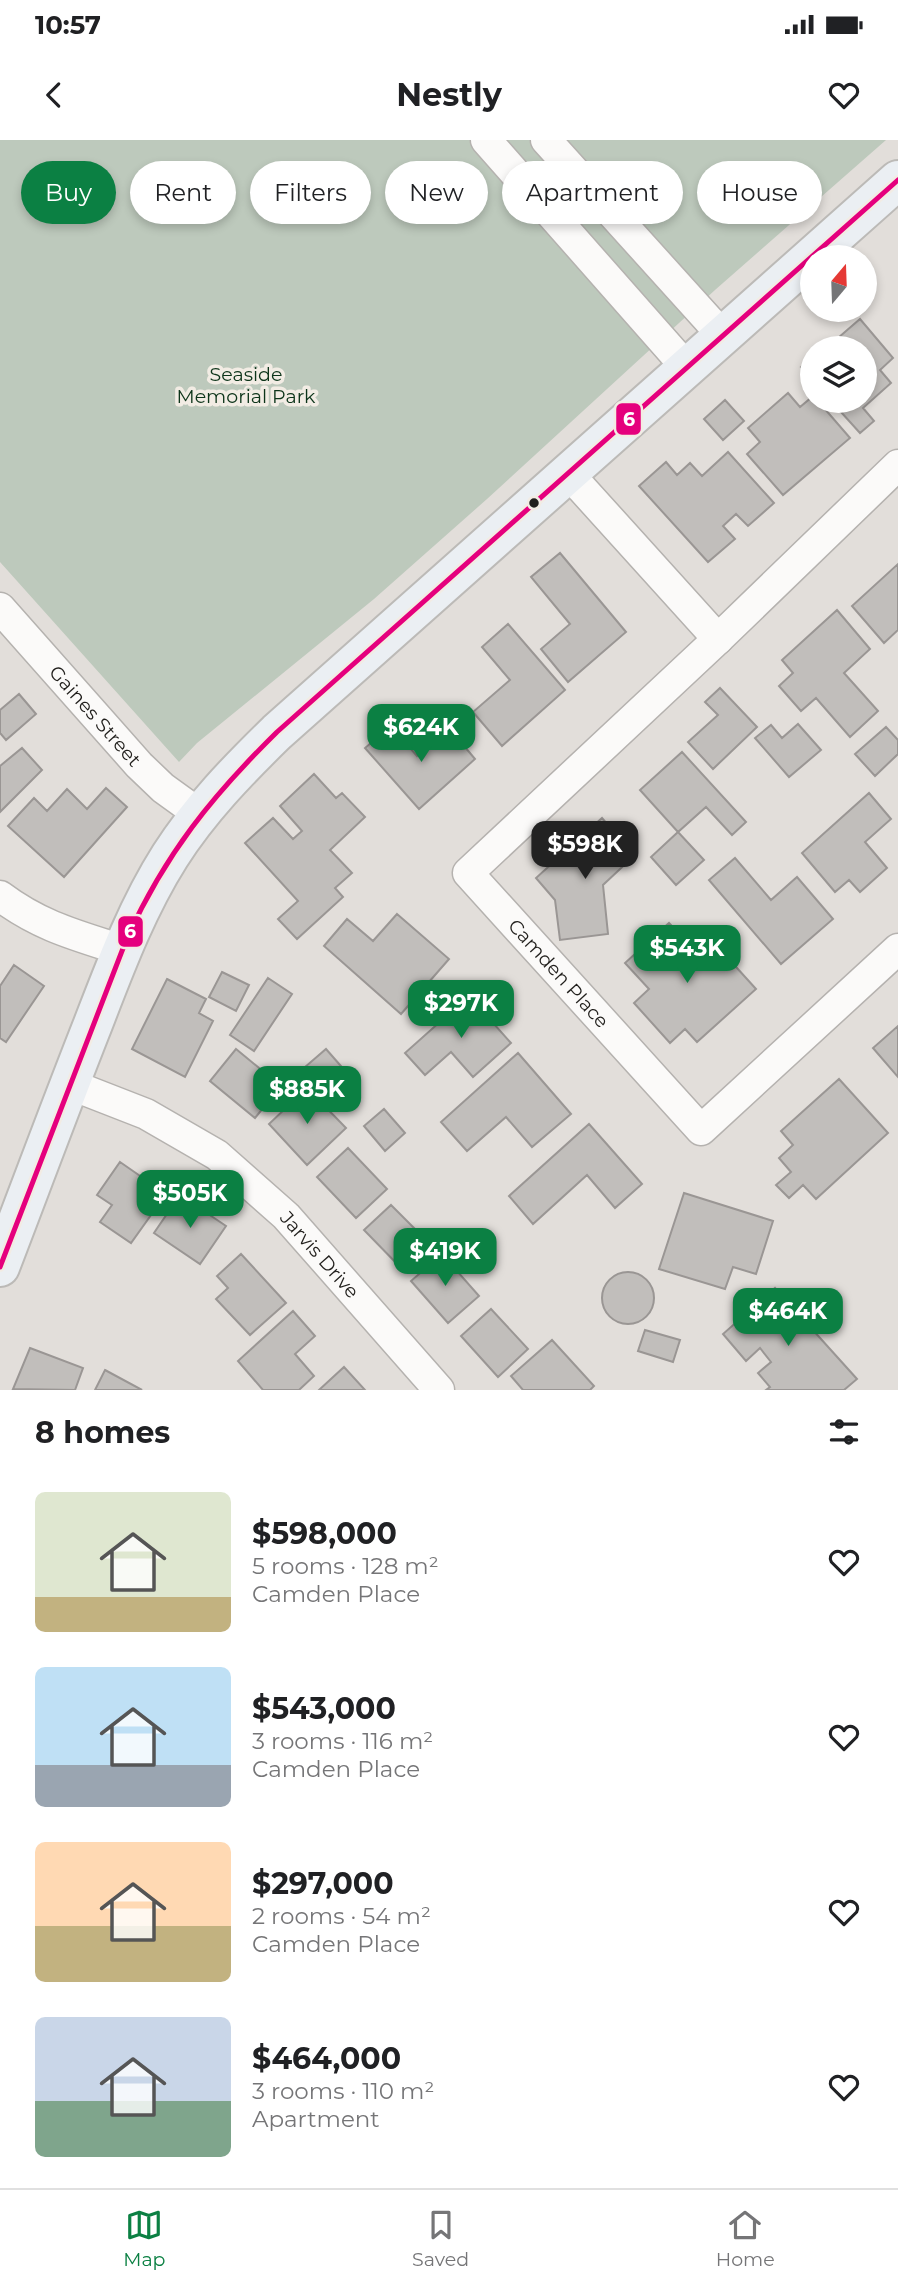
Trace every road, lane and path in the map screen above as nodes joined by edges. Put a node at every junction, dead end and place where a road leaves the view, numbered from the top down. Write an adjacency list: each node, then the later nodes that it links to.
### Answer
1 (486, 140): 5 (street)
2 (546, 140): 4 (street)
3 (898, 180): 4 (main road)
4 (723, 336): 5 (main road)
5 (687, 368): 7 (main road)
6 (898, 465): 9 (street, Camden Place)
7 (567, 472): 9 (street); 10 (main road)
8 (0, 608): 10 (street, Gaines Street)
9 (718, 639): 12 (street, Camden Place)
10 (199, 814): 13 (main road)
11 (0, 896): 13 (street)
12 (898, 949)
13 (122, 950): 14 (main road)
14 (69, 1084): 15 (main road); 16 (street, Jarvis Drive)
15 (0, 1267)
16 (439, 1390)

